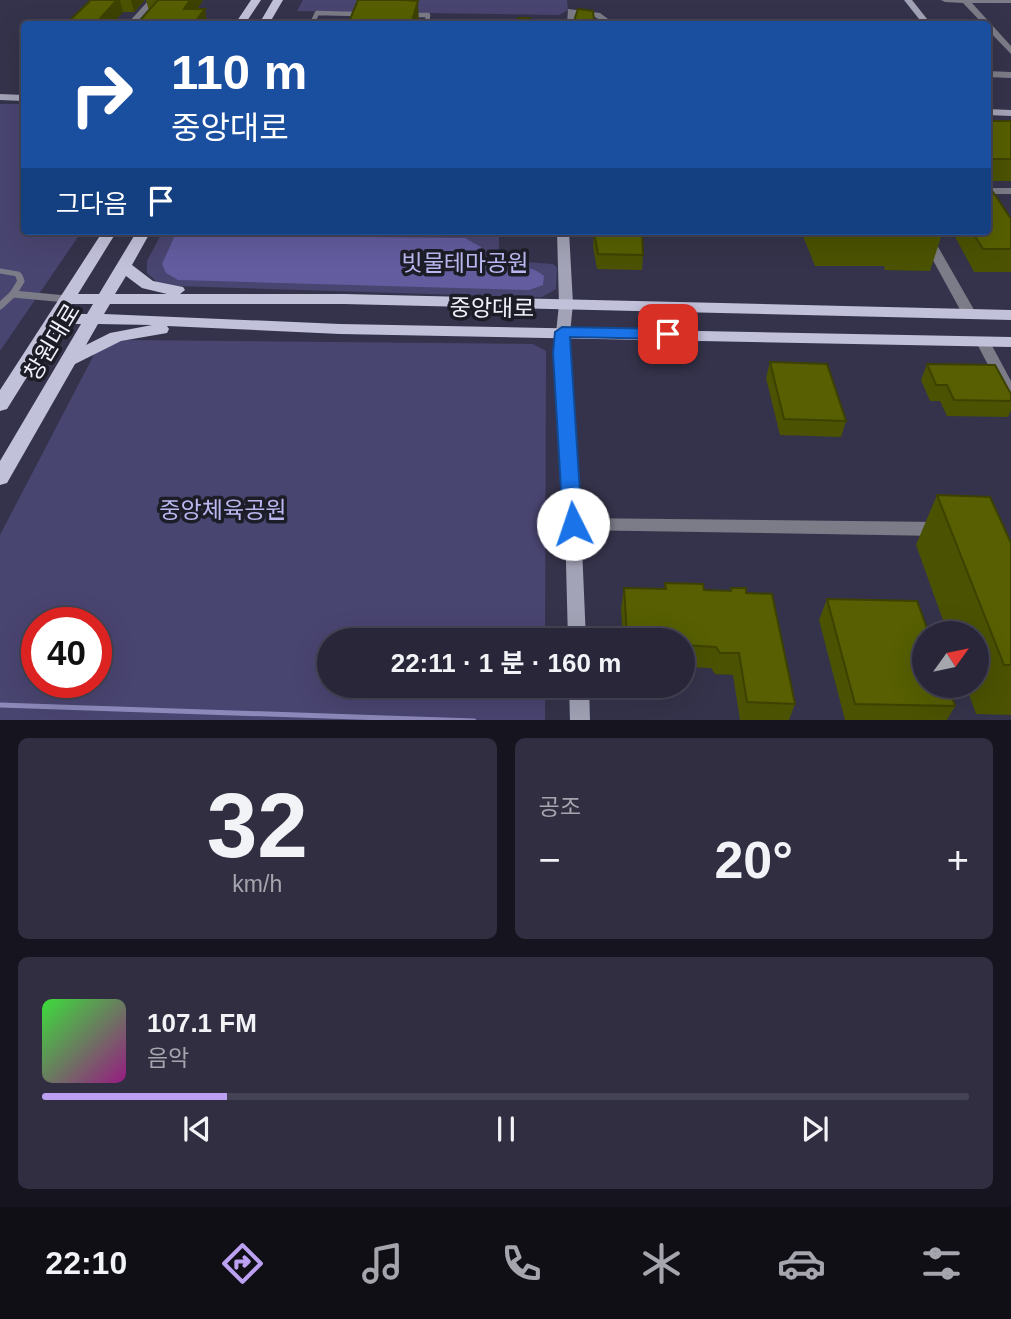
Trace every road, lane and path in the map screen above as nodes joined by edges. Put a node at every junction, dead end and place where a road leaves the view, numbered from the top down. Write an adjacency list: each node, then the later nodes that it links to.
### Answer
1 (153, 0): 12 (street)
2 (256, 0): 13 (main road)
3 (278, 0): 14 (main road)
4 (570, 0): 9 (street)
5 (908, 0): 19 (street)
6 (945, 0): 7 (street)
7 (965, 0): 8 (street); 20 (street)
8 (1011, 1)
9 (571, 11): 17 (street); 18 (street)
10 (358, 14): 15 (lane)
11 (400, 15): 16 (lane)
12 (134, 21)
13 (242, 21)
14 (266, 21)
15 (313, 21)
16 (427, 21)
17 (571, 21)
18 (606, 21)
19 (924, 21)
20 (984, 21)
21 (991, 29): 22 (street)
22 (1011, 51)
23 (991, 75): 24 (street)
24 (1011, 75)
25 (0, 97): 26 (street)
26 (21, 98)
27 (991, 112): 28 (street)
28 (1011, 113)
29 (991, 191): 30 (street)
30 (1011, 191)
31 (107, 235): 38 (main road, 창원대로)
32 (142, 235): 35 (main road, 창원대로)
33 (564, 235): 41 (street)
34 (925, 235): 43 (street)
35 (124, 265): 39 (main road); 40 (main road, 창원대로)
36 (0, 271): 37 (lane)
37 (13, 294): 38 (lane); 42 (lane)
38 (67, 299): 40 (main road, 중앙대로); 45 (main road, 창원대로)
39 (243, 299): 40 (main road, 중앙대로); 41 (main road, 중앙대로)
40 (105, 300): 46 (main road, 창원대로)
41 (566, 304): 43 (main road, 중앙대로); 48 (street)
42 (0, 306)
43 (970, 315): 44 (main road, 중앙대로)
44 (1011, 315)
45 (56, 319): 46 (main road, 중앙대로); 53 (main road, 창원대로)
46 (94, 319): 47 (main road, 중앙대로); 51 (main road, 창원대로)
47 (204, 323): 48 (main road, 중앙대로); 51 (main road)
48 (562, 332): 49 (main road, 중앙대로); 55 (street)
49 (983, 342): 50 (main road, 중앙대로); 52 (street)
50 (1011, 342)
51 (69, 360): 54 (main road, 창원대로)
52 (1011, 395)
53 (0, 405)
54 (0, 478)
55 (573, 524): 56 (street); 57 (street)
56 (959, 529)
57 (577, 628)
58 (579, 698): 59 (street)
59 (580, 720)

